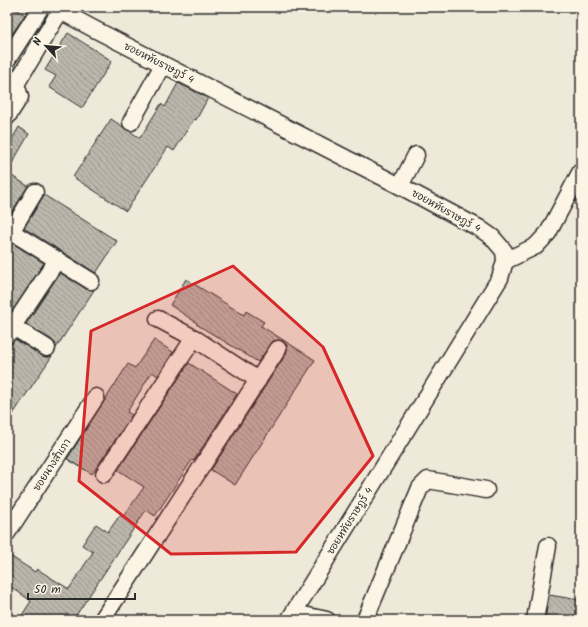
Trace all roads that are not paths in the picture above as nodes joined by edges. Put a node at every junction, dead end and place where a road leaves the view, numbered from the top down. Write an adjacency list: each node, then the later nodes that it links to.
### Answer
1 (42, 7): 3 (street)
2 (56, 9): 5 (street, ซอยหทัยราษฎร์ 4); 6 (street)
3 (11, 43): 4 (street)
4 (7, 60)
5 (164, 65): 7 (street); 10 (street, ซอยหทัยราษฎร์ 4)
6 (7, 117)
7 (131, 122)
8 (416, 155): 10 (street)
9 (581, 171): 14 (street)
10 (400, 186): 14 (street, ซอยหทัยราษฎร์ 4)
11 (36, 192): 12 (street)
12 (9, 230): 13 (street)
13 (57, 260): 15 (street); 17 (street)
14 (505, 262): 27 (street, ซอยหทัยราษฎร์ 4)
15 (91, 281)
16 (158, 318): 18 (street)
17 (9, 328): 19 (street)
18 (194, 338): 21 (street); 23 (street)
19 (47, 348)
20 (278, 349): 21 (street)
21 (258, 380): 28 (street)
22 (96, 397): 25 (street, ซอยนางสำเภา)
23 (104, 474)
24 (486, 490): 30 (street)
25 (7, 533)
26 (548, 546): 31 (street)
27 (292, 616): 29 (street)
28 (102, 620)
29 (327, 620)
30 (365, 620)
31 (535, 620)

